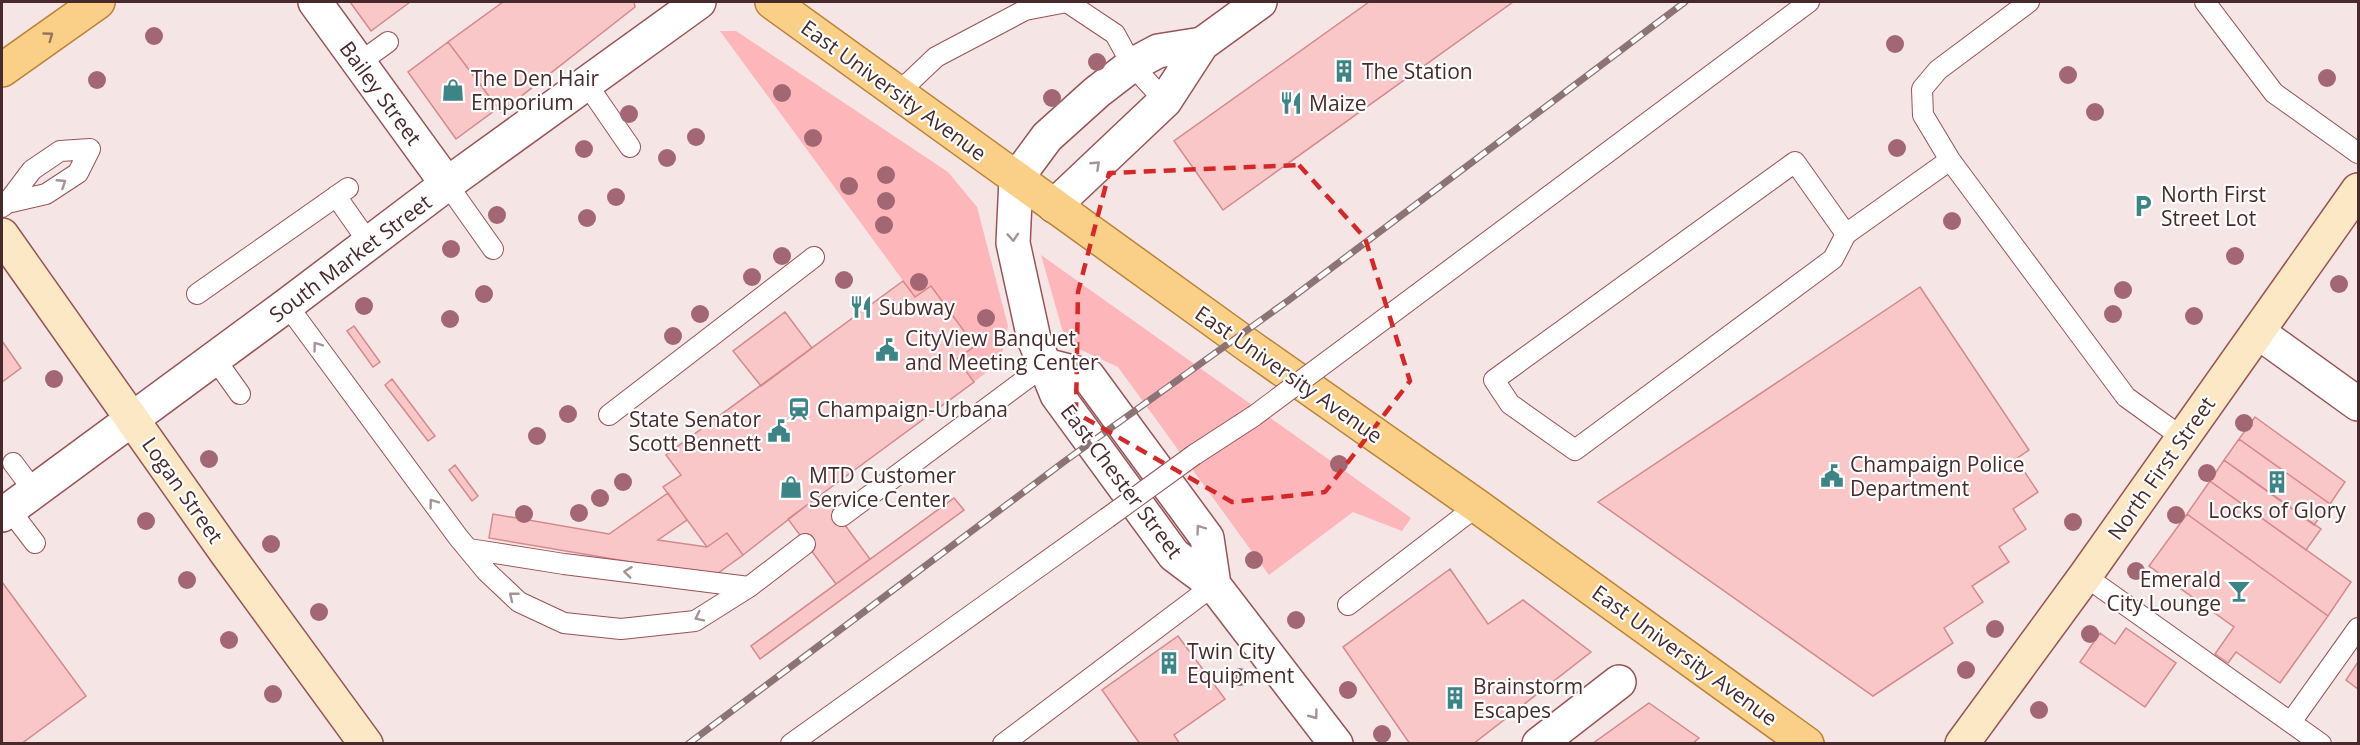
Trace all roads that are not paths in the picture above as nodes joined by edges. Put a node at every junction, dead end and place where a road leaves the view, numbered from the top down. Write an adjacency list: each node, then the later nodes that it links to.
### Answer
1 (98, 2): 13 (main road, one-way to 1)
2 (315, 2): 11 (street, Bailey Street)
3 (699, 2): 14 (street, South Market Street)
4 (772, 2): 15 (main road, East University Avenue)
5 (1260, 2): 10 (street)
6 (1809, 2): 54 (lane, bridge)
7 (2029, 2): 19 (lane)
8 (2205, 2): 18 (lane)
9 (388, 42): 11 (lane)
10 (1202, 44): 12 (street); 16 (street)
11 (359, 63): 21 (street, Bailey Street)
12 (1132, 66): 15 (lane); 16 (lane); 20 (street)
13 (2, 70)
14 (586, 83): 17 (lane); 21 (street, South Market Street)
15 (898, 93): 20 (main road, East University Avenue)
16 (1165, 101): 23 (street, one-way to 16)
17 (630, 147)
18 (2358, 153)
19 (1950, 160): 24 (lane); 38 (lane)
20 (1016, 179): 23 (main road, East University Avenue); 33 (street, East Chester Street, one-way to 33)
21 (447, 184): 26 (street, South Market Street); 27 (lane)
22 (2358, 190): 31 (street, North First Street)
23 (1054, 206): 41 (main road, East University Avenue)
24 (1846, 234): 24 (lane)
25 (2, 235): 37 (street, Logan Street)
26 (369, 243): 29 (lane); 30 (street, South Market Street)
27 (493, 249)
28 (814, 257): 36 (lane)
29 (197, 294)
30 (287, 305): 32 (street, South Market Street); 45 (lane, one-way to 30)
31 (2258, 332): 35 (street); 38 (street, North First Street)
32 (214, 359): 34 (lane); 37 (street, South Market Street)
33 (1045, 365): 42 (lane); 47 (street, East Chester Street)
34 (240, 394)
35 (2358, 404)
36 (609, 415)
37 (133, 419): 40 (street, South Market Street); 53 (street, Logan Street)
38 (2183, 438): 46 (street, North First Street)
39 (13, 463): 40 (lane)
40 (15, 505): 43 (lane)
41 (1477, 506): 49 (lane); 58 (main road, East University Avenue)
42 (842, 516)
43 (36, 543)
44 (805, 544): 48 (lane)
45 (469, 549): 48 (lane, one-way to 45); 48 (lane, one-way to 45)
46 (2085, 576): 52 (lane); 59 (street, North First Street)
47 (1214, 585): 55 (lane); 56 (street, East Chester Street, one-way to 56)
48 (749, 587)
49 (1348, 605)
50 (2358, 628): 52 (lane)
51 (1619, 682): 57 (street)
52 (2291, 722): 60 (lane)
53 (366, 744)
54 (791, 744)
55 (1003, 744)
56 (1336, 744)
57 (1539, 744)
58 (1807, 744)
59 (1962, 744)
60 (2321, 744)

